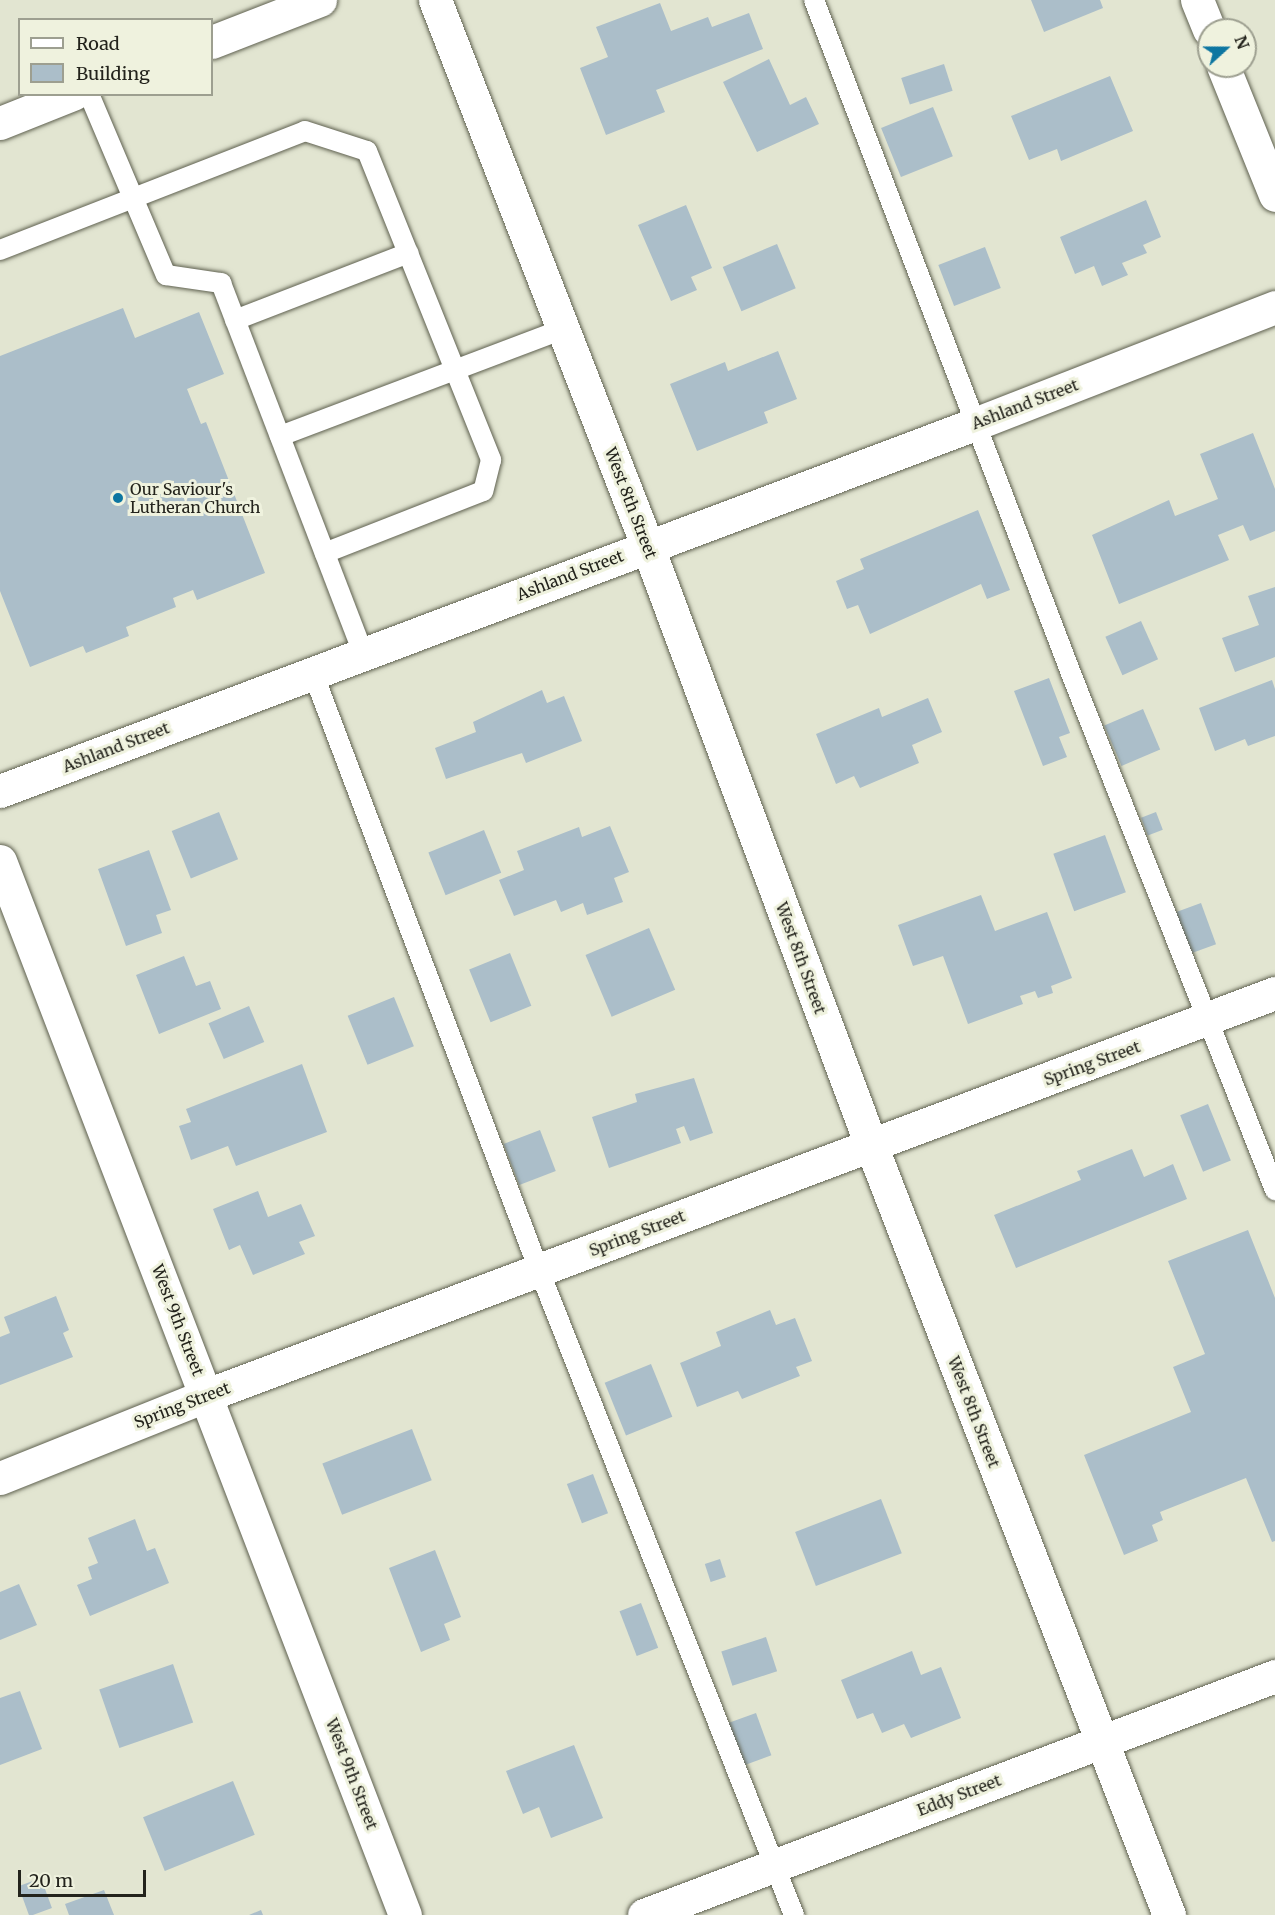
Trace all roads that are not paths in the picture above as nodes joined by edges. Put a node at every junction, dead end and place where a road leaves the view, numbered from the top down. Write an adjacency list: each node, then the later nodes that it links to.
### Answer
1 (320, 0): 6 (street)
2 (435, 0): 17 (street, West 8th Street)
3 (814, 0): 19 (lane)
4 (1197, 0): 5 (street)
5 (1204, 18)
6 (213, 42)
7 (1228, 78): 11 (street)
8 (68, 96): 10 (street)
9 (90, 96): 12 (lane)
10 (0, 123)
11 (1275, 195)
12 (133, 198): 13 (lane); 14 (lane); 16 (lane)
13 (0, 250)
14 (409, 253): 16 (lane); 18 (lane)
15 (1275, 308): 19 (street, Ashland Street)
16 (235, 320): 20 (lane)
17 (563, 329): 18 (lane); 21 (street, West 8th Street)
18 (456, 368): 20 (lane); 22 (lane)
19 (975, 424): 21 (street, Ashland Street); 28 (lane)
20 (280, 436): 22 (lane)
21 (647, 546): 23 (street, Ashland Street); 29 (street, West 8th Street)
22 (326, 553): 23 (lane)
23 (364, 655): 24 (street, Ashland Street)
24 (313, 673): 25 (street, Ashland Street); 31 (lane)
25 (0, 791)
26 (0, 861): 32 (street, West 9th Street)
27 (1275, 993): 28 (street, Spring Street)
28 (1210, 1019): 29 (street, Spring Street); 30 (lane)
29 (871, 1145): 31 (street, Spring Street); 35 (street, West 8th Street)
30 (1275, 1190)
31 (539, 1270): 32 (street, Spring Street); 36 (lane)
32 (207, 1395): 33 (street, Spring Street); 37 (street, West 9th Street)
33 (0, 1478)
34 (1275, 1676): 35 (street, Eddy Street)
35 (1101, 1742): 36 (street, Eddy Street); 40 (street, West 8th Street)
36 (776, 1865): 38 (street, Eddy Street); 39 (lane)
37 (405, 1915)
38 (644, 1915)
39 (794, 1915)
40 (1169, 1915)

